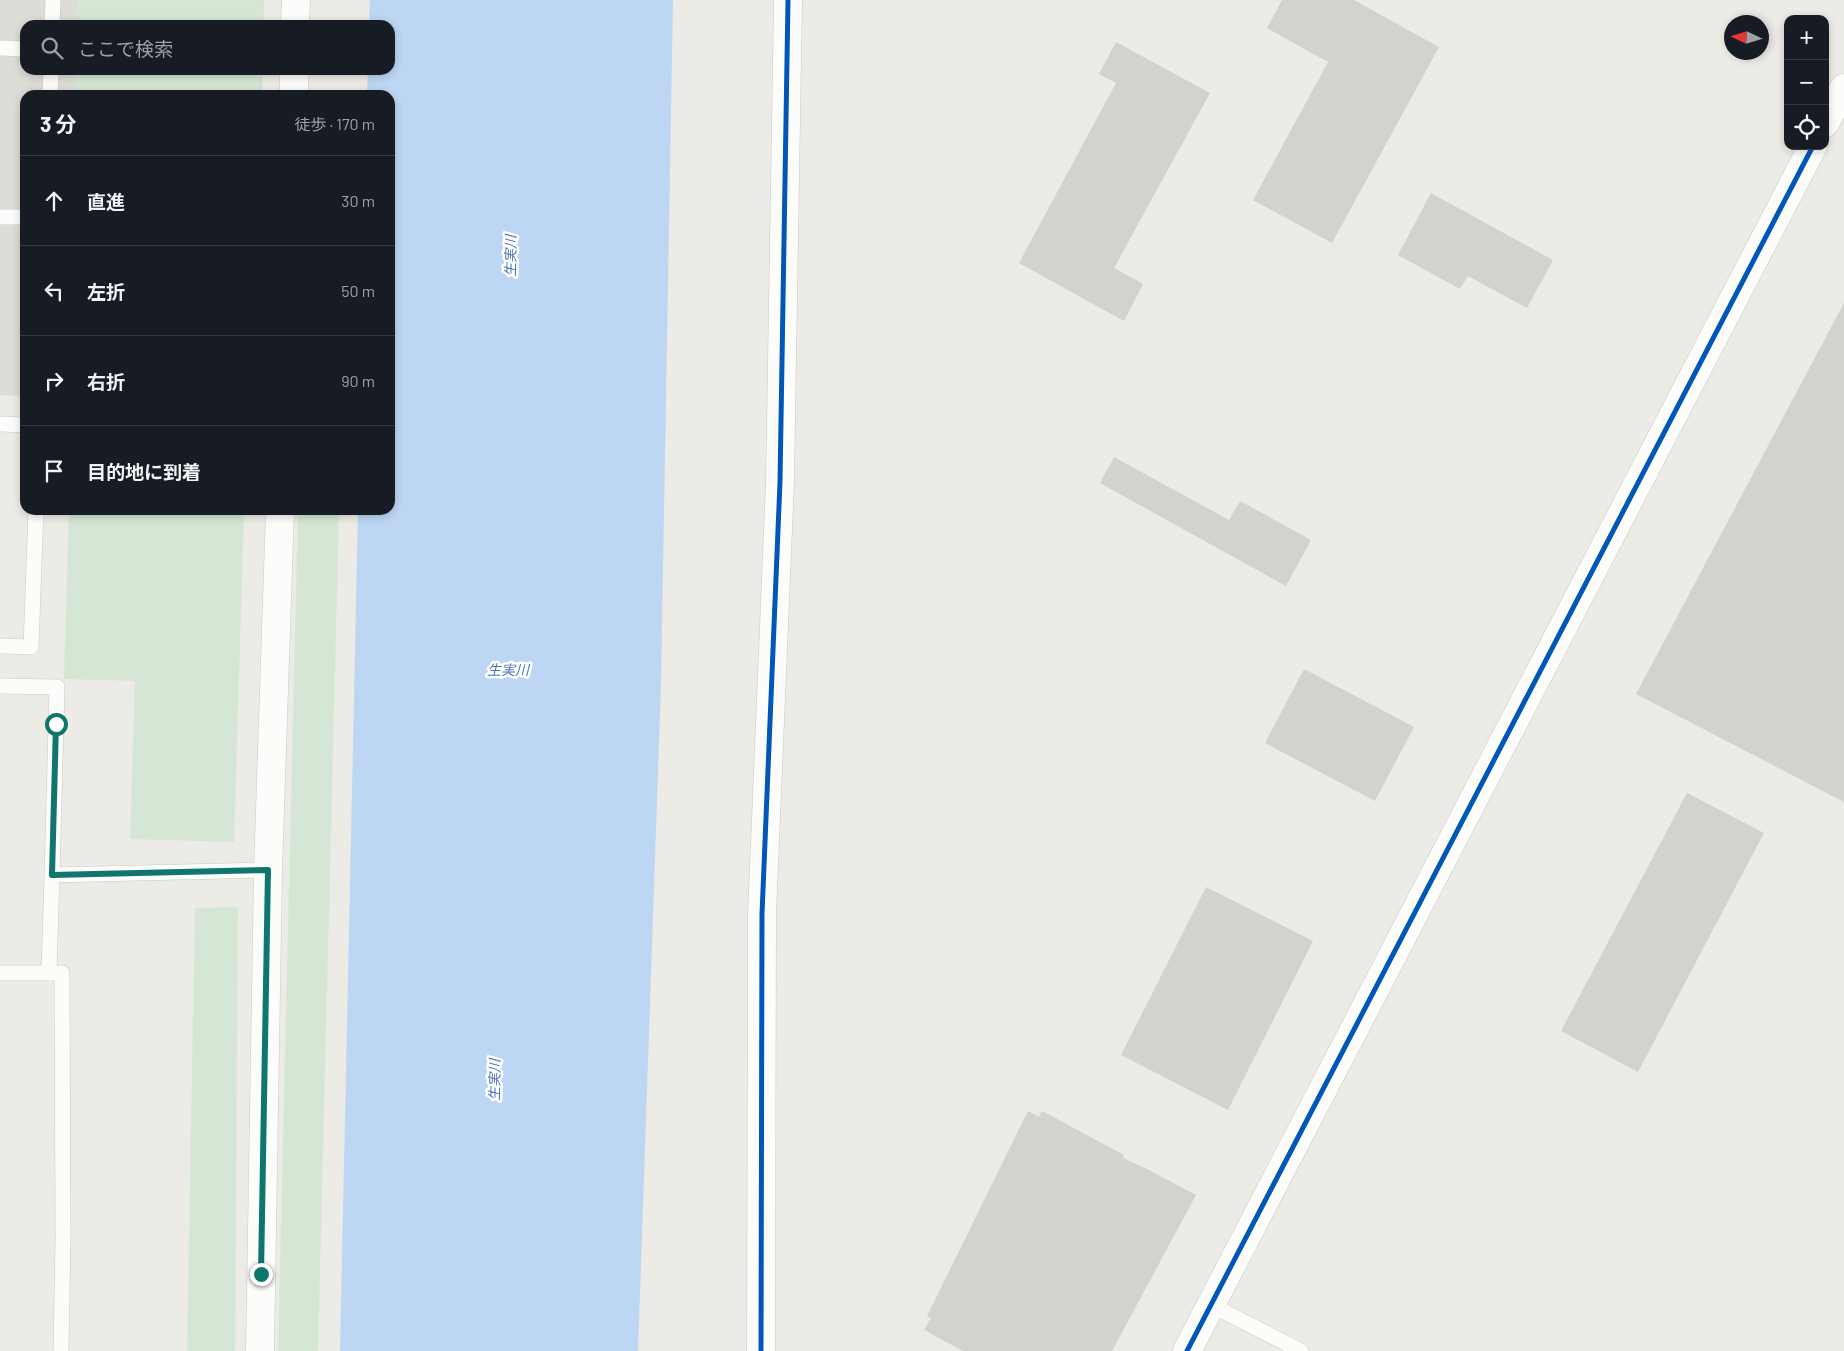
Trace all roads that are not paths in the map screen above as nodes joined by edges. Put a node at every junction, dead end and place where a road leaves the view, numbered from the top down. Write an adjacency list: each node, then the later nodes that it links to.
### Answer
1 (53, 0): 4 (lane)
2 (296, 0): 5 (street)
3 (788, 0): 30 (street)
4 (52, 20)
5 (296, 20)
6 (0, 48): 7 (lane)
7 (20, 49)
8 (51, 75): 11 (lane)
9 (294, 75): 12 (street)
10 (1844, 88): 13 (street)
11 (50, 90)
12 (294, 90)
13 (1829, 116)
14 (1811, 150): 27 (street)
15 (0, 217): 16 (lane)
16 (20, 218)
17 (0, 424): 18 (lane)
18 (20, 425)
19 (36, 515): 21 (lane)
20 (280, 515): 23 (street)
21 (0, 646)
22 (0, 686): 24 (lane)
23 (268, 870): 24 (lane); 29 (street)
24 (52, 875): 26 (lane)
25 (0, 973): 26 (lane)
26 (49, 973): 28 (lane)
27 (1211, 1305): 31 (street); 32 (lane)
28 (61, 1351)
29 (260, 1351)
30 (761, 1351)
31 (1187, 1351)
32 (1301, 1351)

